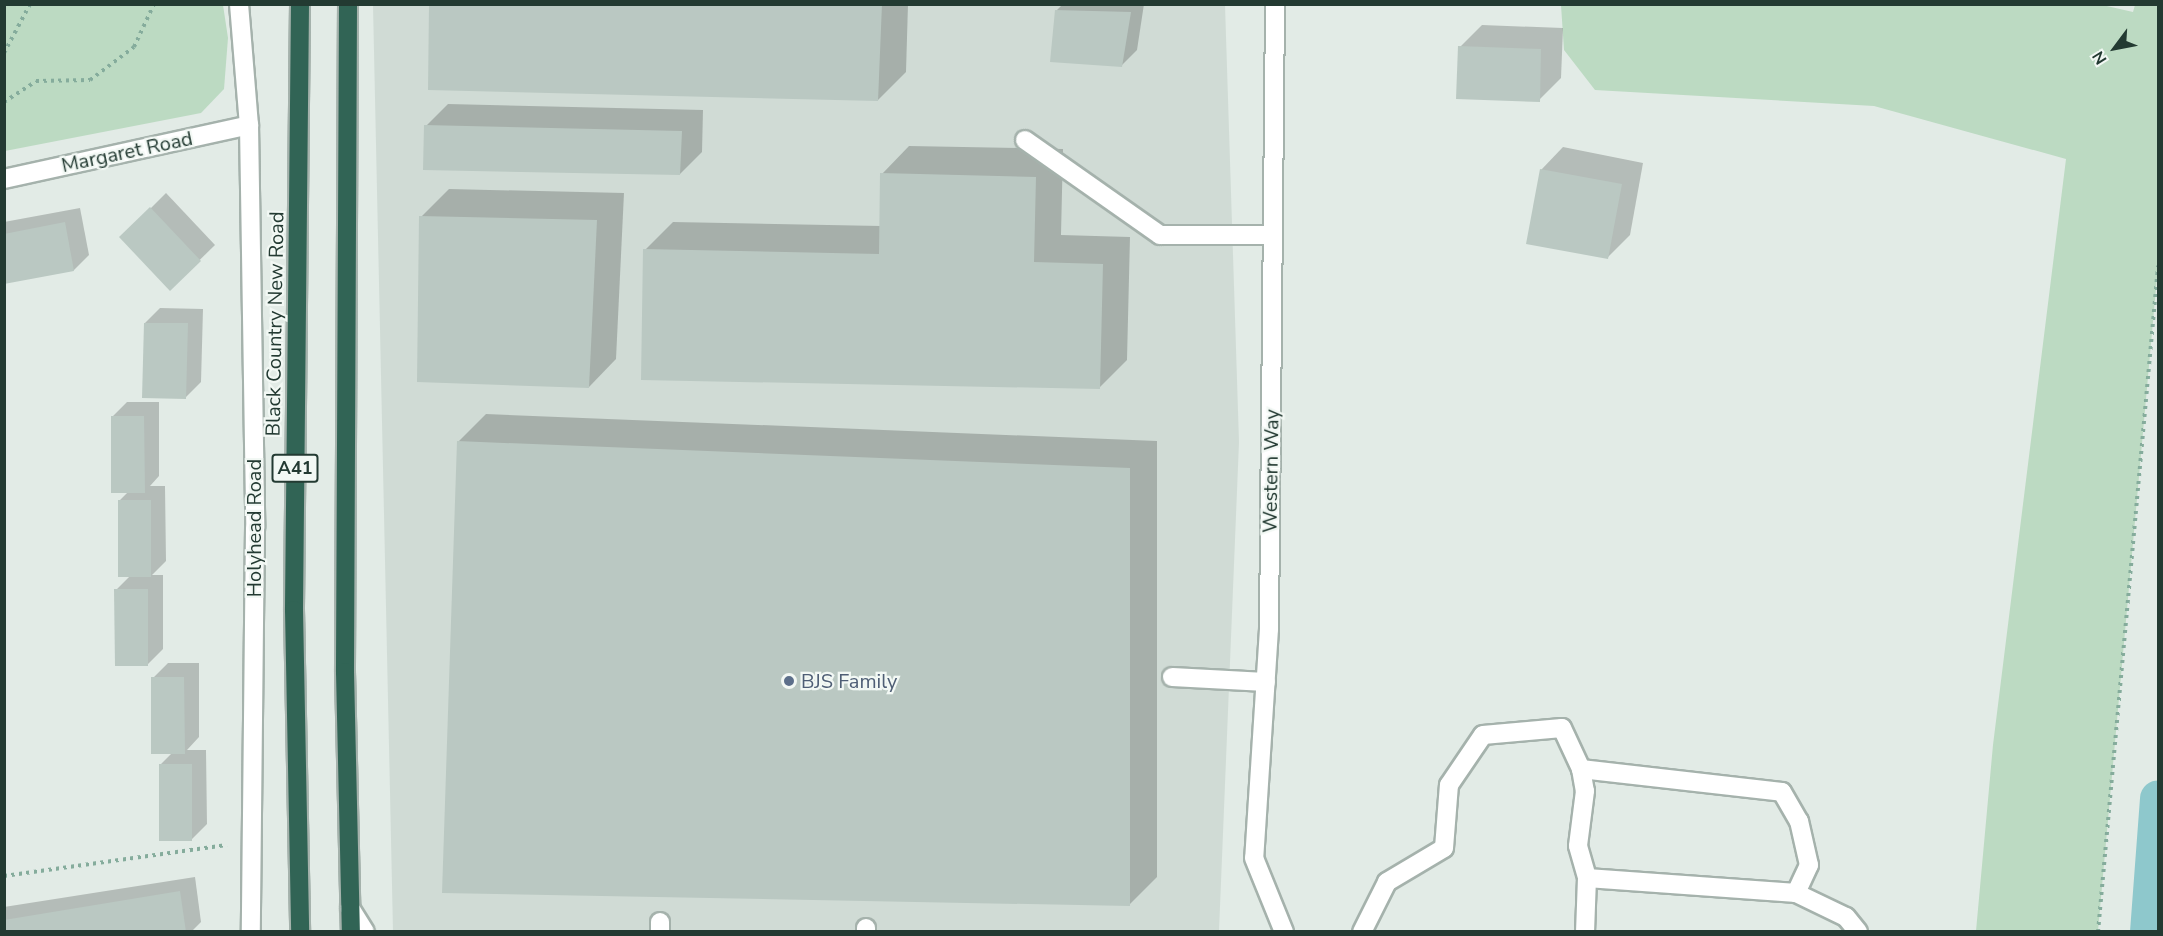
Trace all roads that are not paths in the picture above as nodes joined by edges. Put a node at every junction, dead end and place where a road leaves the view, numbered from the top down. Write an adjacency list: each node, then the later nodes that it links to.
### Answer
1 (239, 4): 5 (street, Holyhead Road)
2 (300, 4): 16 (highway, Black Country New Road / A41)
3 (348, 4): 14 (highway, A41)
4 (1275, 4): 8 (street, Western Way)
5 (249, 124): 7 (street, Margaret Road); 15 (street, Holyhead Road)
6 (1025, 141): 8 (street)
7 (4, 178)
8 (1273, 235): 10 (street, Western Way)
9 (1172, 677): 10 (street)
10 (1266, 682): 19 (street, Western Way)
11 (1581, 769): 12 (street); 13 (street); 20 (street)
12 (1587, 878): 13 (street); 21 (street)
13 (1796, 893): 22 (street)
14 (350, 908): 17 (highway, A41); 18 (street)
15 (251, 932)
16 (300, 932)
17 (351, 932)
18 (365, 932)
19 (1284, 932)
20 (1362, 932)
21 (1586, 932)
22 (1858, 932)

